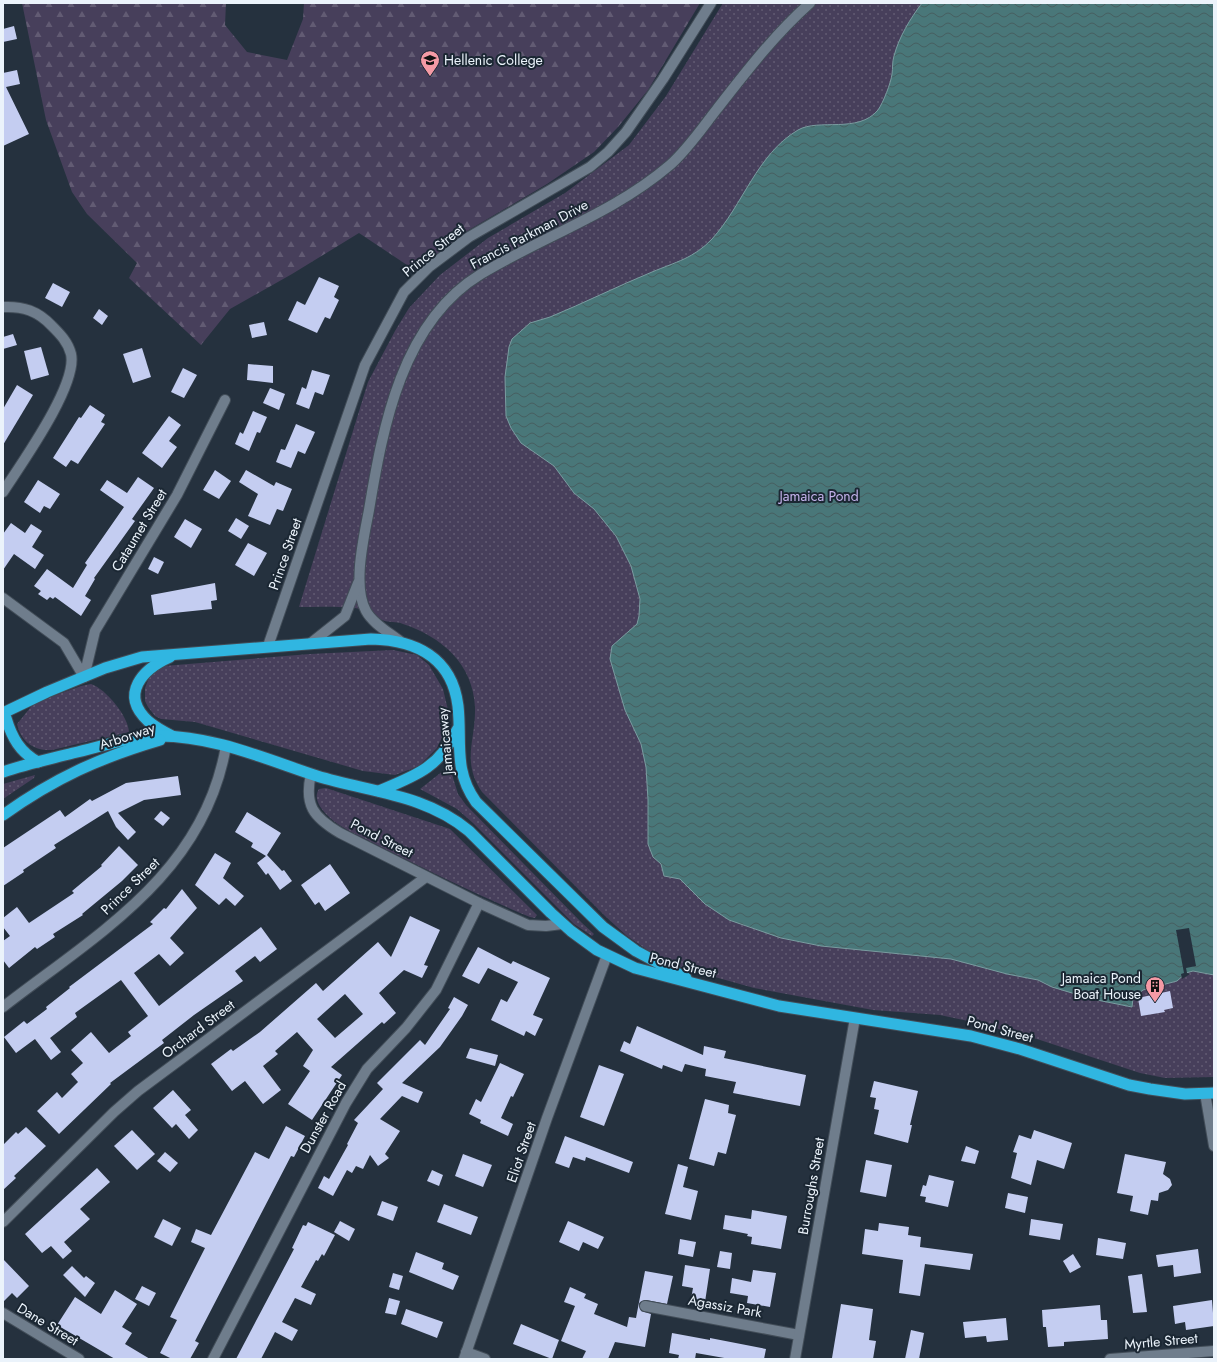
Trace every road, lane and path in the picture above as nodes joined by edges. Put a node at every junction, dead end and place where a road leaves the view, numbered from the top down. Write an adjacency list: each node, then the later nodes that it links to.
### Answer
1 (711, 3): 10 (street, Prince Street)
2 (810, 3): 6 (street, Francis Parkman Drive)
3 (3, 307): 5 (street)
4 (225, 400): 12 (street, Cataumet Street)
5 (3, 492)
6 (360, 575): 8 (street, Francis Parkman Drive); 9 (street, Francis Parkman Drive)
7 (3, 598): 12 (street)
8 (402, 642): 9 (highway, Jamaicaway); 14 (highway, Jamaicaway)
9 (311, 643): 10 (highway, Jamaicaway)
10 (268, 646): 11 (highway)
11 (178, 653): 12 (highway); 15 (highway)
12 (84, 677): 13 (highway)
13 (4, 718): 17 (highway)
14 (458, 727): 20 (highway); 26 (highway, Jamaicaway)
15 (172, 737): 16 (highway); 17 (highway, Arborway); 21 (highway, Arborway)
16 (226, 746): 19 (highway); 27 (street, Prince Street)
17 (38, 762): 18 (highway, Arborway)
18 (3, 772)
19 (311, 774): 20 (highway); 22 (street, Pond Street)
20 (379, 791): 24 (highway)
21 (3, 815)
22 (426, 877): 23 (street, Pond Street); 31 (street, Orchard Street)
23 (479, 903): 24 (street, Pond Street); 38 (street, Dunster Road)
24 (562, 924): 25 (highway, Pond Street)
25 (607, 955): 26 (highway, Pond Street); 36 (street, Eliot Street)
26 (699, 984): 28 (highway, Pond Street)
27 (3, 1007)
28 (855, 1018): 29 (highway, Pond Street); 34 (street, Burroughs Street)
29 (1210, 1093): 30 (street, Pond Street)
30 (1214, 1146)
31 (3, 1222)
32 (645, 1306): 34 (street, Agassiz Park)
33 (3, 1313): 37 (street, Dane Street)
34 (799, 1335): 40 (street, Burroughs Street)
35 (1214, 1351): 41 (street, Myrtle Street)
36 (465, 1356): 39 (street)
37 (79, 1359)
38 (212, 1359)
39 (485, 1359)
40 (795, 1359)
41 (1110, 1359)

